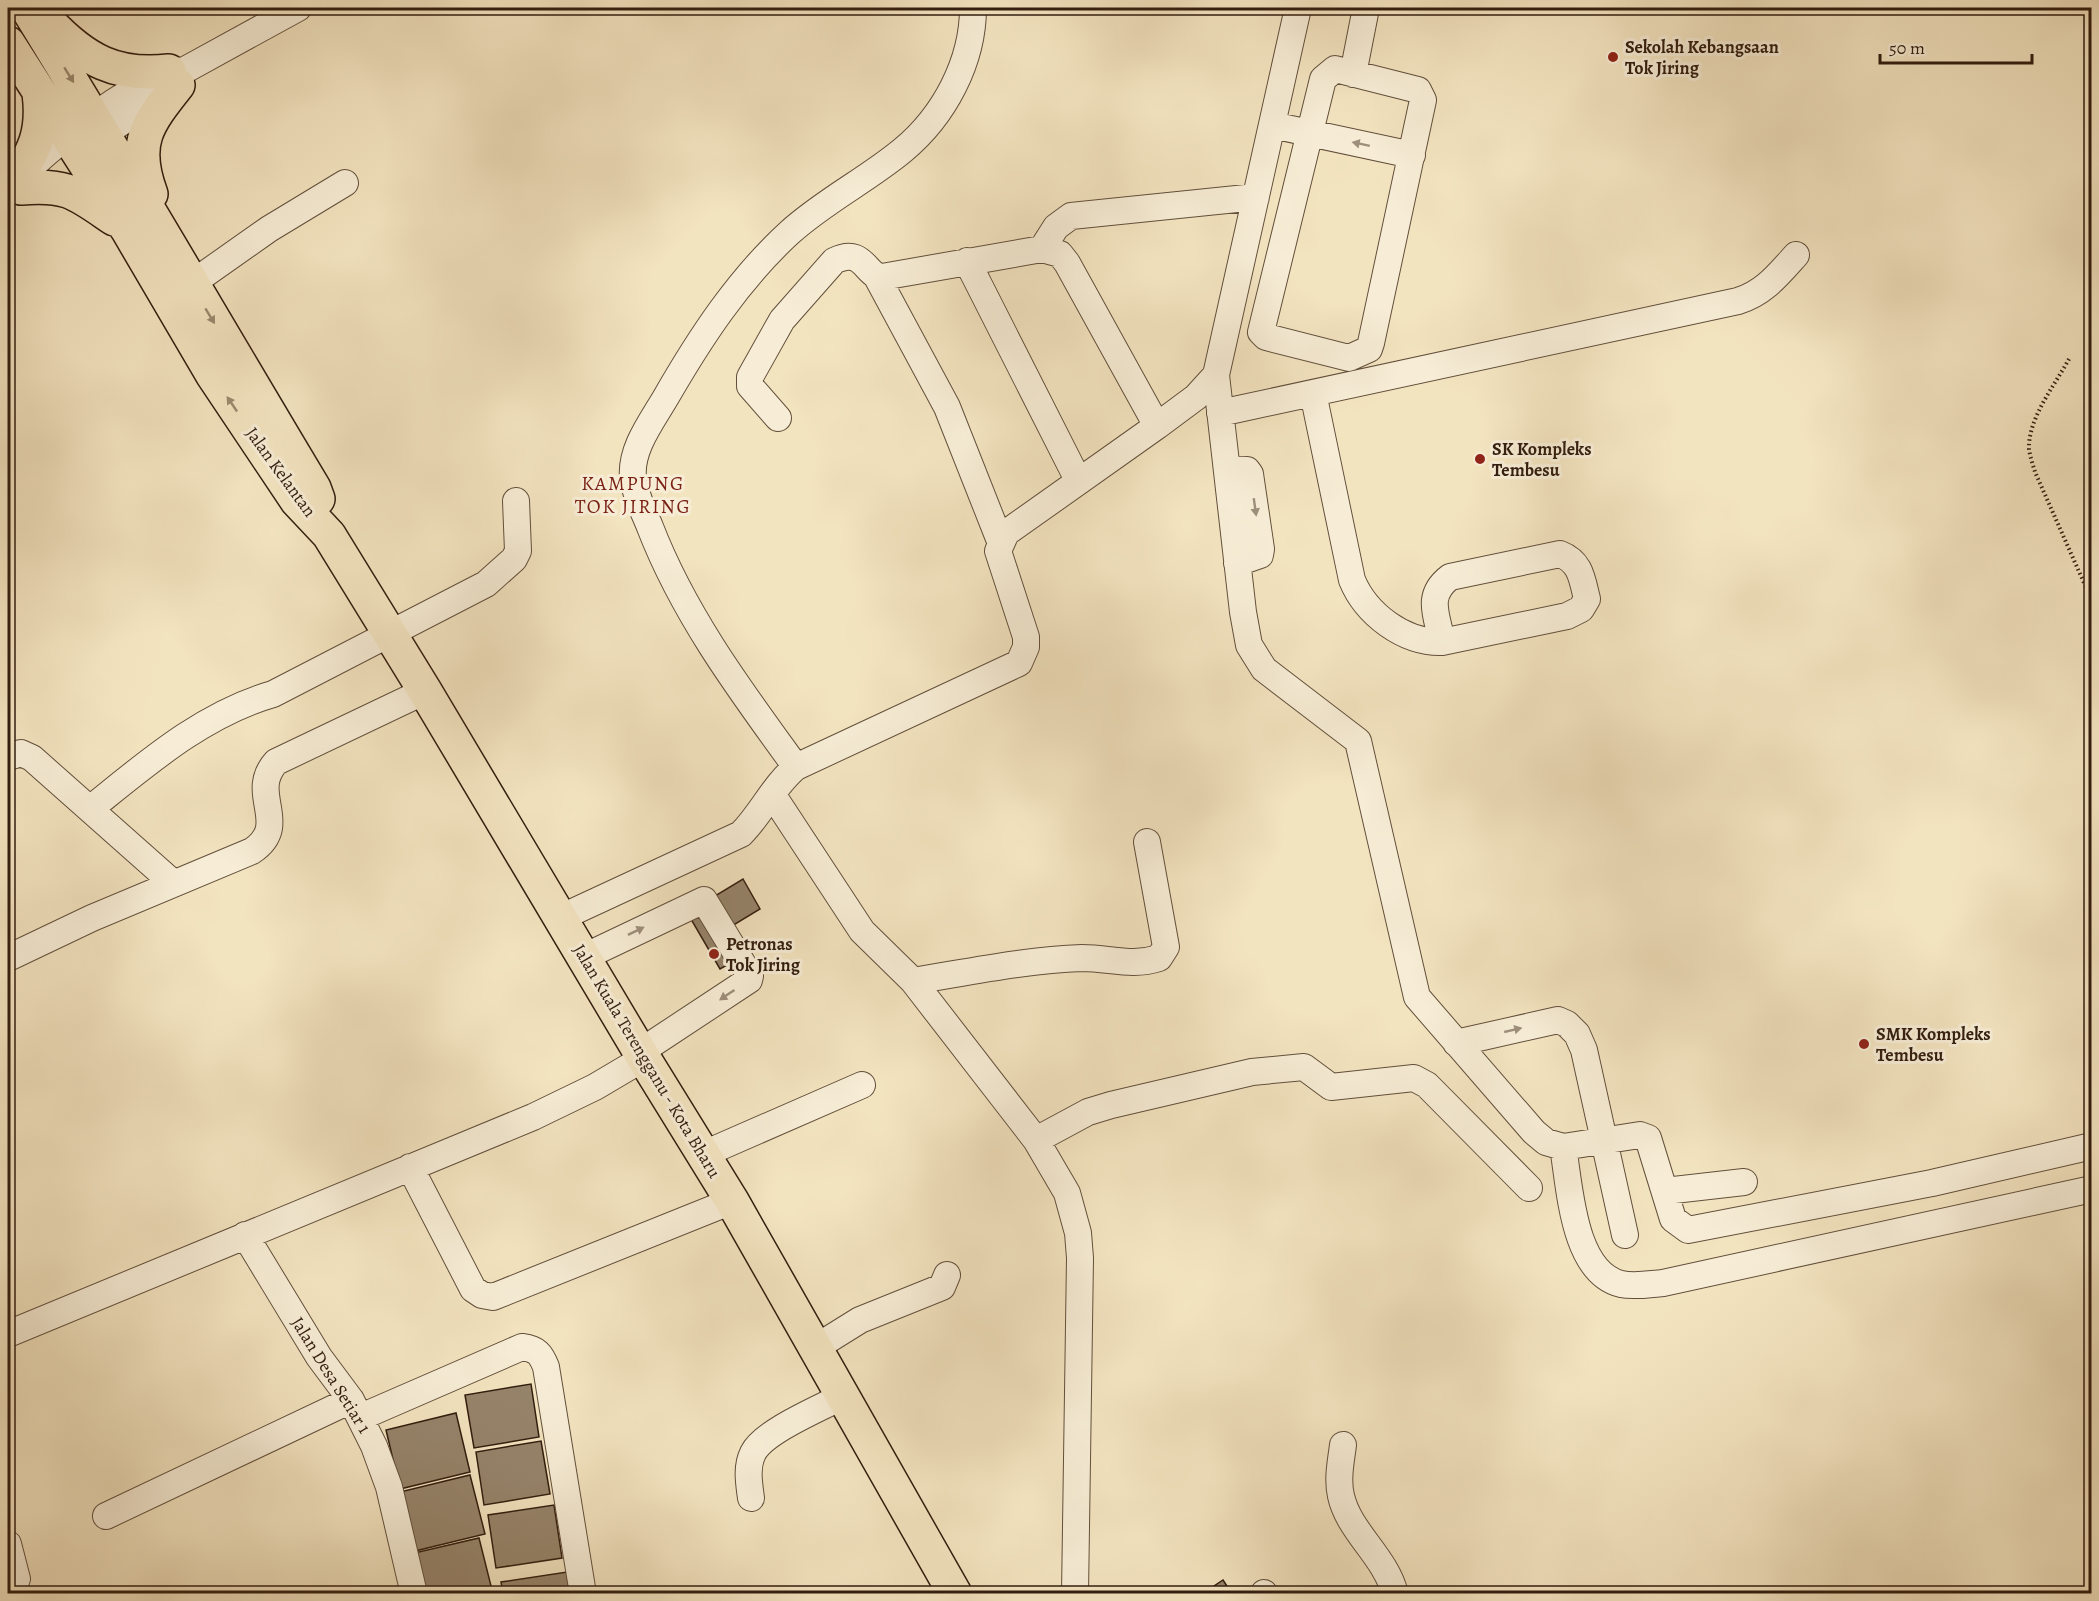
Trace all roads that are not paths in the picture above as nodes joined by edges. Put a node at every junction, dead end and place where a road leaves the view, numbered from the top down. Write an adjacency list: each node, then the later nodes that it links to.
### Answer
1 (27, 8): 11 (highway, Jalan Kelantan, one-way to 11)
2 (35, 8): 9 (highway)
3 (298, 8): 9 (street)
4 (973, 8): 38 (street)
5 (1298, 8): 12 (street)
6 (1366, 8): 8 (street)
7 (8, 43): 10 (highway, Jalan Kelantan)
8 (1353, 74): 13 (street); 15 (street)
9 (178, 75): 11 (street); 23 (highway)
10 (39, 93): 14 (highway, Jalan Kelantan); 17 (highway)
11 (100, 124): 14 (street); 23 (highway, Jalan Kelantan)
12 (1272, 125): 13 (street); 18 (street)
13 (1310, 133): 15 (street, one-way to 13); 15 (street)
14 (71, 145): 17 (street); 19 (highway, Jalan Kelantan)
15 (1412, 155)
16 (345, 183): 23 (street)
17 (15, 189): 19 (highway)
18 (1256, 197): 20 (street); 25 (street)
19 (127, 229): 32 (highway, Jalan Kelantan, one-way to 19)
20 (1042, 249): 22 (street); 29 (street)
21 (1796, 255): 26 (street)
22 (967, 261): 24 (street); 30 (street)
23 (185, 272): 32 (highway, Jalan Kelantan, one-way to 32)
24 (877, 277): 28 (street); 33 (street)
25 (1216, 375): 27 (street); 29 (street)
26 (1313, 393): 27 (street); 35 (street)
27 (1220, 413): 47 (street)
28 (778, 418)
29 (1157, 426): 30 (street)
30 (1078, 480): 33 (street)
31 (516, 501): 34 (street)
32 (329, 535): 34 (highway, Jalan Kuala Terengganu - Kota Bharu)
33 (1000, 541): 38 (street)
34 (391, 636): 36 (highway, Jalan Kuala Terengganu - Kota Bharu); 40 (street)
35 (1442, 642): 35 (street)
36 (425, 691): 42 (street); 43 (highway, Jalan Kuala Terengganu - Kota Bharu)
37 (8, 757): 40 (street)
38 (796, 767): 39 (street)
39 (772, 794): 43 (street); 46 (street)
40 (90, 809): 42 (street)
41 (1147, 842): 46 (street)
42 (173, 883): 45 (street)
43 (560, 918): 44 (highway, Jalan Kuala Terengganu - Kota Bharu)
44 (584, 957): 48 (highway, Jalan Kuala Terengganu - Kota Bharu); 48 (street, one-way to 48)
45 (8, 958)
46 (913, 981): 50 (street)
47 (1456, 1043): 51 (street, one-way to 51); 53 (street)
48 (642, 1055): 54 (highway, Jalan Kuala Terengganu - Kota Bharu); 55 (street)
49 (862, 1085): 54 (street)
50 (1036, 1140): 57 (street); 76 (street)
51 (1605, 1141): 53 (street); 59 (street); 62 (street)
52 (2091, 1146): 59 (street)
53 (1563, 1148): 58 (street)
54 (704, 1154): 60 (highway, Jalan Kuala Terengganu - Kota Bharu)
55 (410, 1167): 60 (street); 61 (street)
56 (1744, 1182): 59 (street)
57 (1529, 1188)
58 (2091, 1189)
59 (1665, 1191)
60 (732, 1201): 65 (highway, Jalan Kuala Terengganu - Kota Bharu)
61 (245, 1235): 64 (street); 67 (street, Jalan Desa Setiar 1)
62 (1625, 1235)
63 (948, 1275): 65 (street)
64 (8, 1334)
65 (815, 1348): 66 (highway, Jalan Kuala Terengganu - Kota Bharu)
66 (843, 1396): 69 (street); 75 (highway, Jalan Kuala Terengganu - Kota Bharu)
67 (356, 1409): 70 (street); 73 (street, Jalan Desa Setiar 1); 74 (street)
68 (1343, 1445): 77 (street)
69 (751, 1498)
70 (106, 1516)
71 (8, 1544): 72 (street)
72 (16, 1585)
73 (414, 1593)
74 (583, 1593)
75 (955, 1593)
76 (1075, 1593)
77 (1395, 1593)

